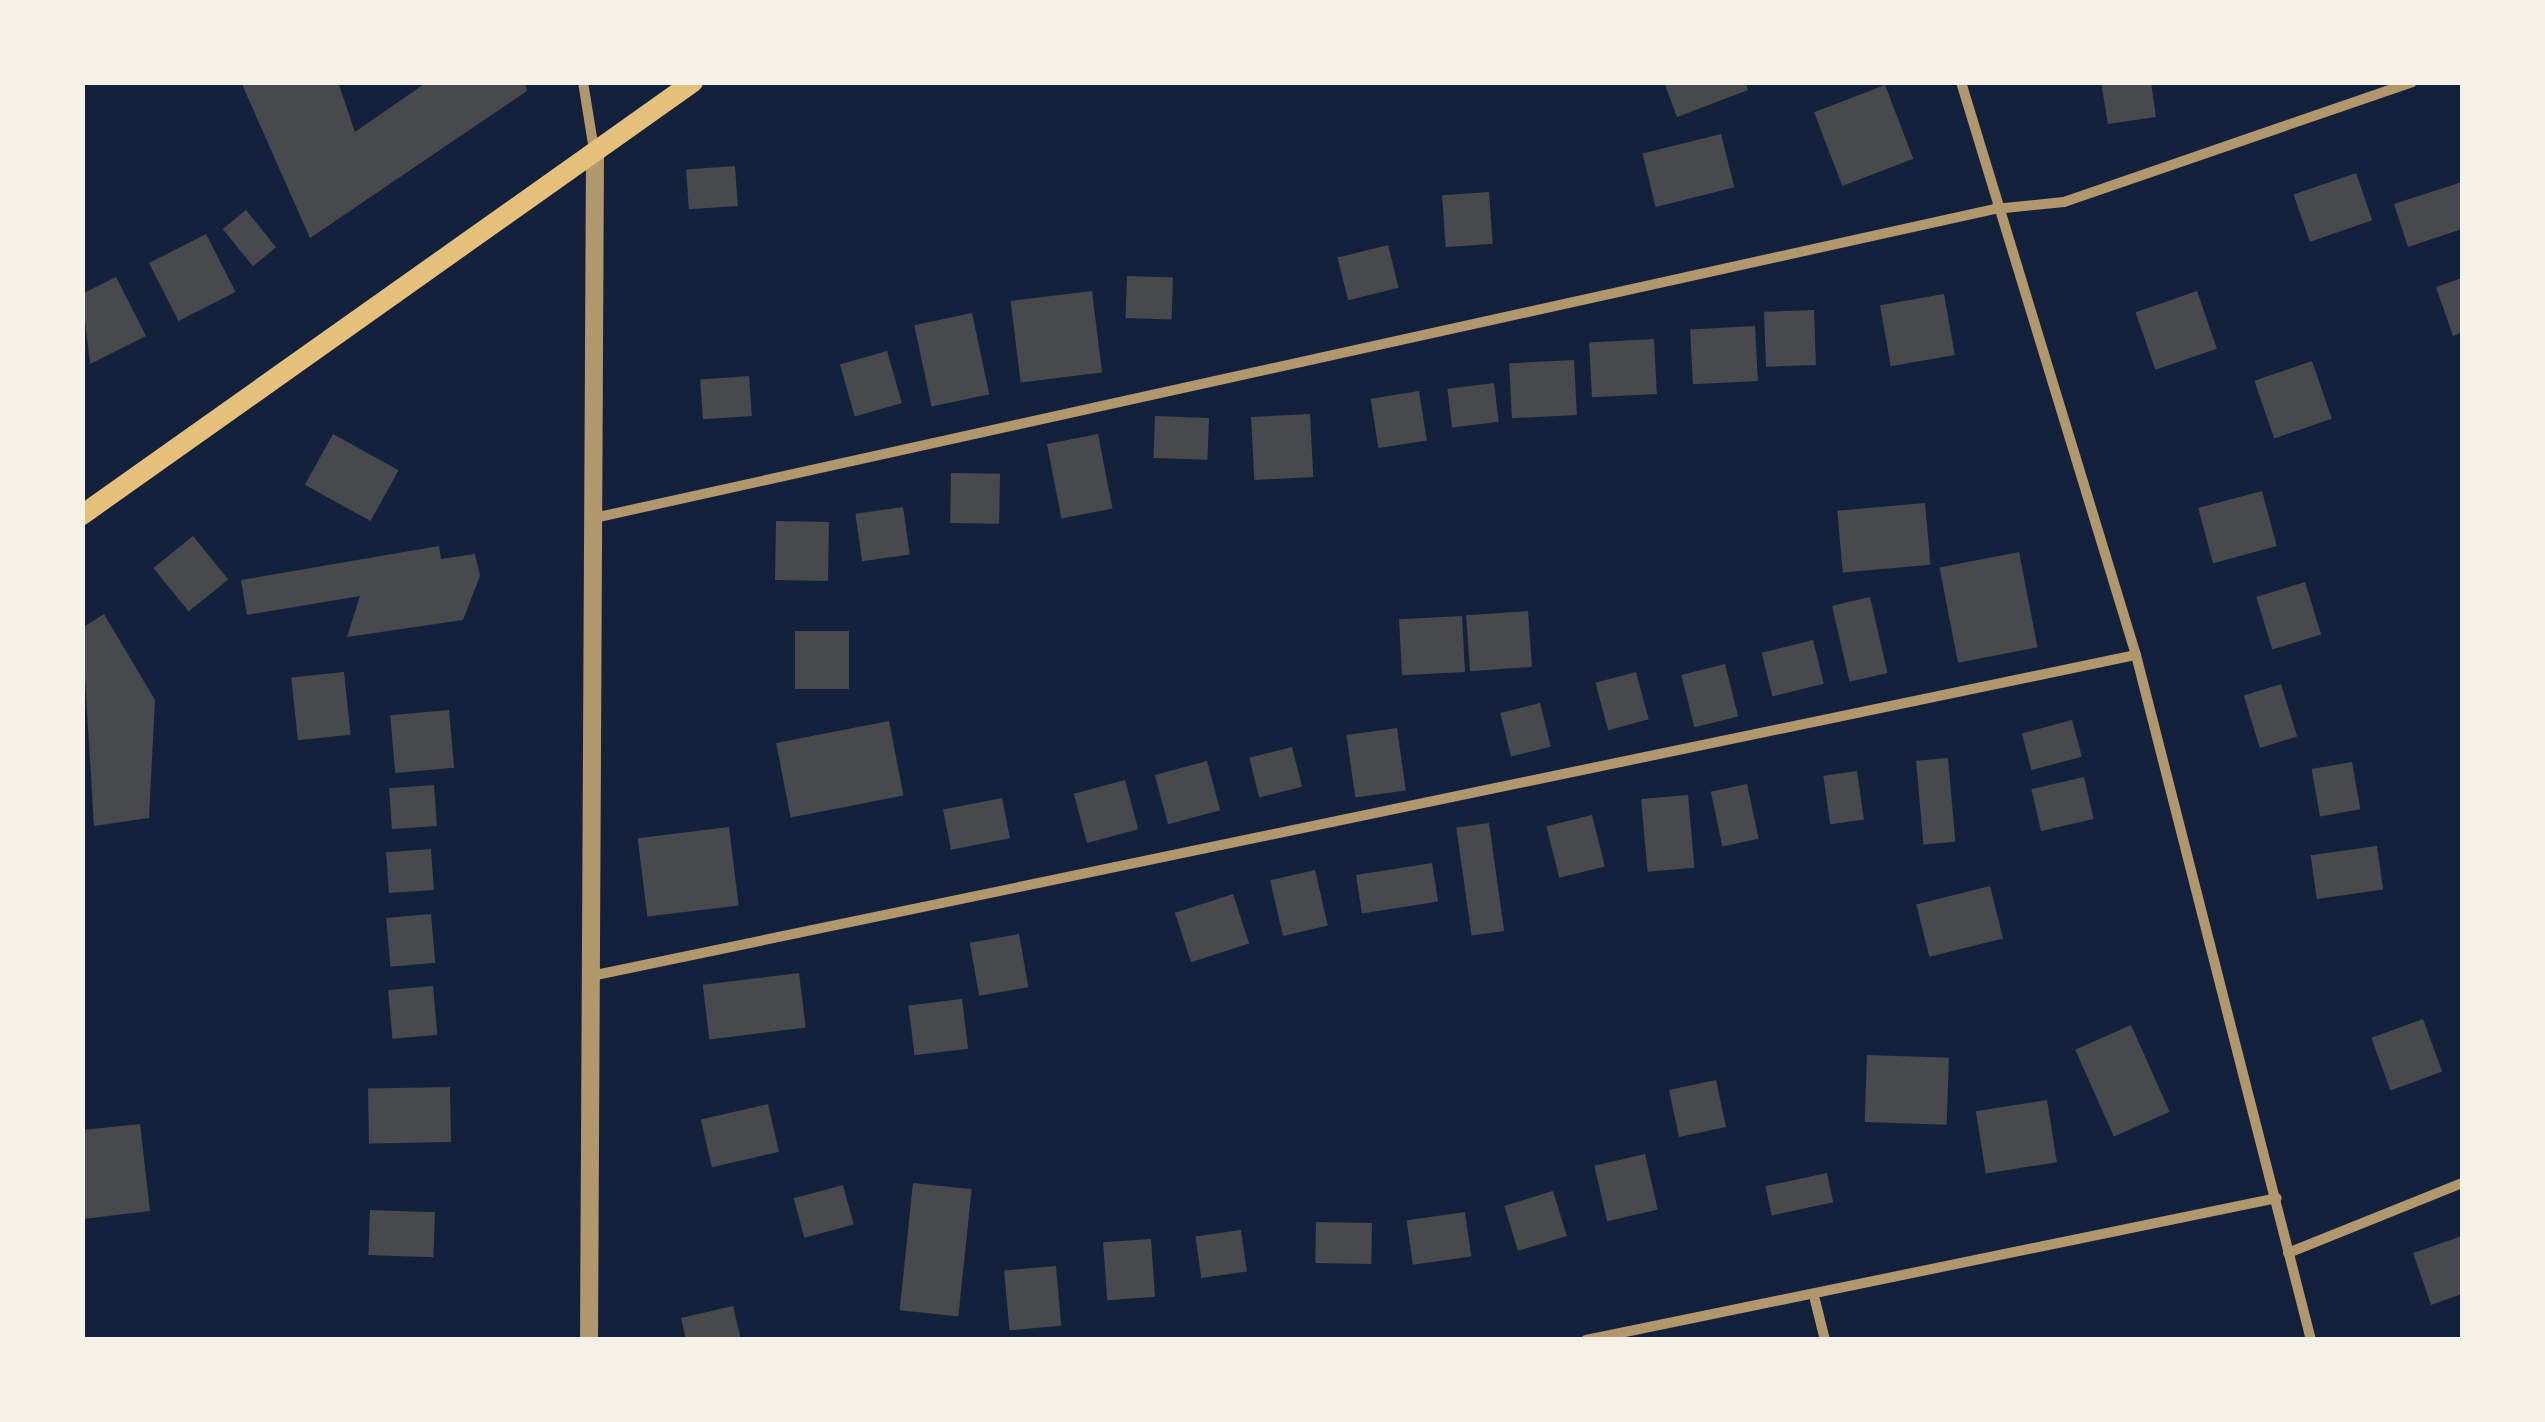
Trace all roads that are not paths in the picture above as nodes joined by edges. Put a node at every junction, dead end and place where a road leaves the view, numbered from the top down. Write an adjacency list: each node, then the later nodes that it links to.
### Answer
1 (582, 82): 5 (street)
2 (693, 82): 5 (main road)
3 (1961, 82): 6 (street)
4 (2412, 82): 6 (street)
5 (595, 156): 7 (main road); 8 (street)
6 (1995, 210): 8 (street); 9 (street)
7 (82, 515)
8 (594, 518): 10 (street)
9 (2136, 655): 10 (street); 12 (street)
10 (591, 976): 15 (street)
11 (2462, 1183): 13 (street)
12 (2277, 1198): 13 (street); 14 (street)
13 (2288, 1253): 18 (street)
14 (1814, 1300): 16 (street); 17 (street)
15 (590, 1340)
16 (1586, 1340)
17 (1825, 1340)
18 (2312, 1340)

